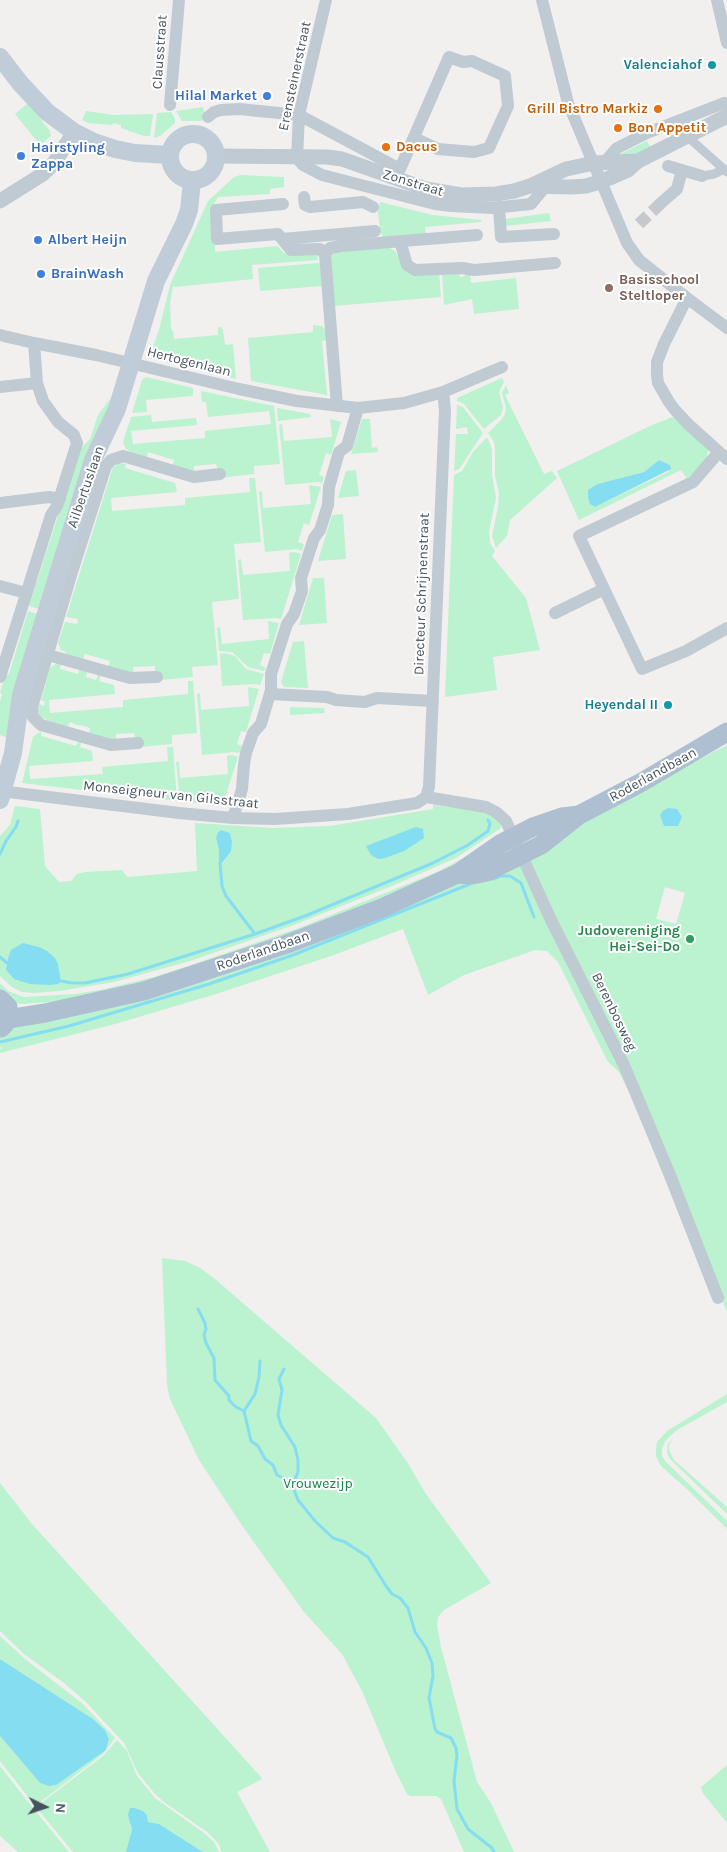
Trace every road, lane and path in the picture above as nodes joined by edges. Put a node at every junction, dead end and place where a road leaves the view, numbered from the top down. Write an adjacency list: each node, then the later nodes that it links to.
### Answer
1 (179, 0): 8 (street, Clausstraat)
2 (326, 0): 9 (street, Erensteinerstraat)
3 (542, 0): 19 (street)
4 (717, 0): 5 (street)
5 (727, 43)
6 (0, 57): 12 (main road)
7 (727, 104): 19 (street)
8 (170, 106)
9 (299, 115): 11 (street, Zonstraat); 14 (street, Zonstraat); 17 (street, Erensteinerstraat)
10 (727, 116): 13 (street, Zonstraat)
11 (208, 117)
12 (74, 132): 15 (main road); 30 (street)
13 (688, 137): 18 (street, Zonstraat); 22 (street)
14 (414, 138): 14 (street)
15 (169, 155): 16 (main road); 24 (main road)
16 (216, 156): 17 (street, Zonstraat); 24 (main road)
17 (297, 158): 26 (street, Zonstraat); 28 (street, Zonstraat)
18 (638, 161): 19 (street, Zonstraat); 25 (street, Zonstraat)
19 (599, 162): 25 (street); 26 (street, Zonstraat)
20 (668, 166): 21 (street)
21 (682, 170): 23 (street); 31 (street)
22 (726, 170): 23 (street)
23 (702, 176)
24 (192, 181): 46 (main road, Ailbertuslaan)
25 (600, 182): 27 (street, Zonstraat); 42 (street)
26 (530, 186): 27 (street, Zonstraat)
27 (546, 186): 34 (street, Zonstraat)
28 (378, 190): 33 (street, Zonstraat); 34 (street, Zonstraat)
29 (304, 197): 33 (street)
30 (0, 201)
31 (661, 203)
32 (283, 204): 38 (street)
33 (373, 207): 37 (street, Zonstraat)
34 (499, 207): 35 (street)
35 (554, 234)
36 (476, 235): 39 (street)
37 (376, 237): 38 (street); 39 (street); 40 (street)
38 (282, 238): 40 (street)
39 (400, 241): 41 (street)
40 (325, 254): 51 (street)
41 (555, 263)
42 (687, 298): 43 (street); 53 (street)
43 (727, 328)
44 (0, 335): 45 (street, Hertogenlaan)
45 (34, 343): 46 (street, Hertogenlaan); 48 (street)
46 (130, 363): 51 (street, Hertogenlaan); 61 (main road, Ailbertuslaan)
47 (502, 367): 50 (street, Hertogenlaan)
48 (37, 383): 49 (street); 55 (street, Ailbertuslaan)
49 (0, 387)
50 (443, 392): 52 (street, Hertogenlaan); 67 (street, Directeur Schrijnenstraat)
51 (337, 406): 52 (street, Hertogenlaan)
52 (358, 408): 66 (street)
53 (723, 455): 58 (street)
54 (220, 474): 61 (street, Ailbertuslaan)
55 (60, 499): 56 (street); 59 (street, Ailbertuslaan)
56 (0, 503)
57 (0, 586): 59 (street)
58 (604, 590): 60 (street); 62 (street)
59 (26, 593): 64 (street, Ailbertuslaan)
60 (555, 613)
61 (52, 616): 63 (street, Ailbertuslaan); 70 (main road, Ailbertuslaan)
62 (727, 628)
63 (48, 655): 65 (street); 69 (street, Ailbertuslaan)
64 (0, 677)
65 (157, 677)
66 (270, 694): 67 (street); 73 (street)
67 (433, 701): 71 (street, Directeur Schrijnenstraat)
68 (727, 732): 72 (main road, Roderlandbaan)
69 (138, 743)
70 (1, 794): 73 (street, Monseigneur van Gilsstraat)
71 (426, 797): 73 (street, Monseigneur van Gilsstraat); 74 (street, Berenbosweg)
72 (578, 815): 74 (main road, Roderlandbaan); 75 (main road, Roderlandbaan)
73 (233, 818)
74 (514, 836): 75 (street, Berenbosweg); 76 (main road, Roderlandbaan)
75 (522, 856): 76 (main road, Roderlandbaan); 78 (street, Berenbosweg)
76 (457, 874): 77 (main road, Roderlandbaan)
77 (4, 1013)
78 (718, 1298)

